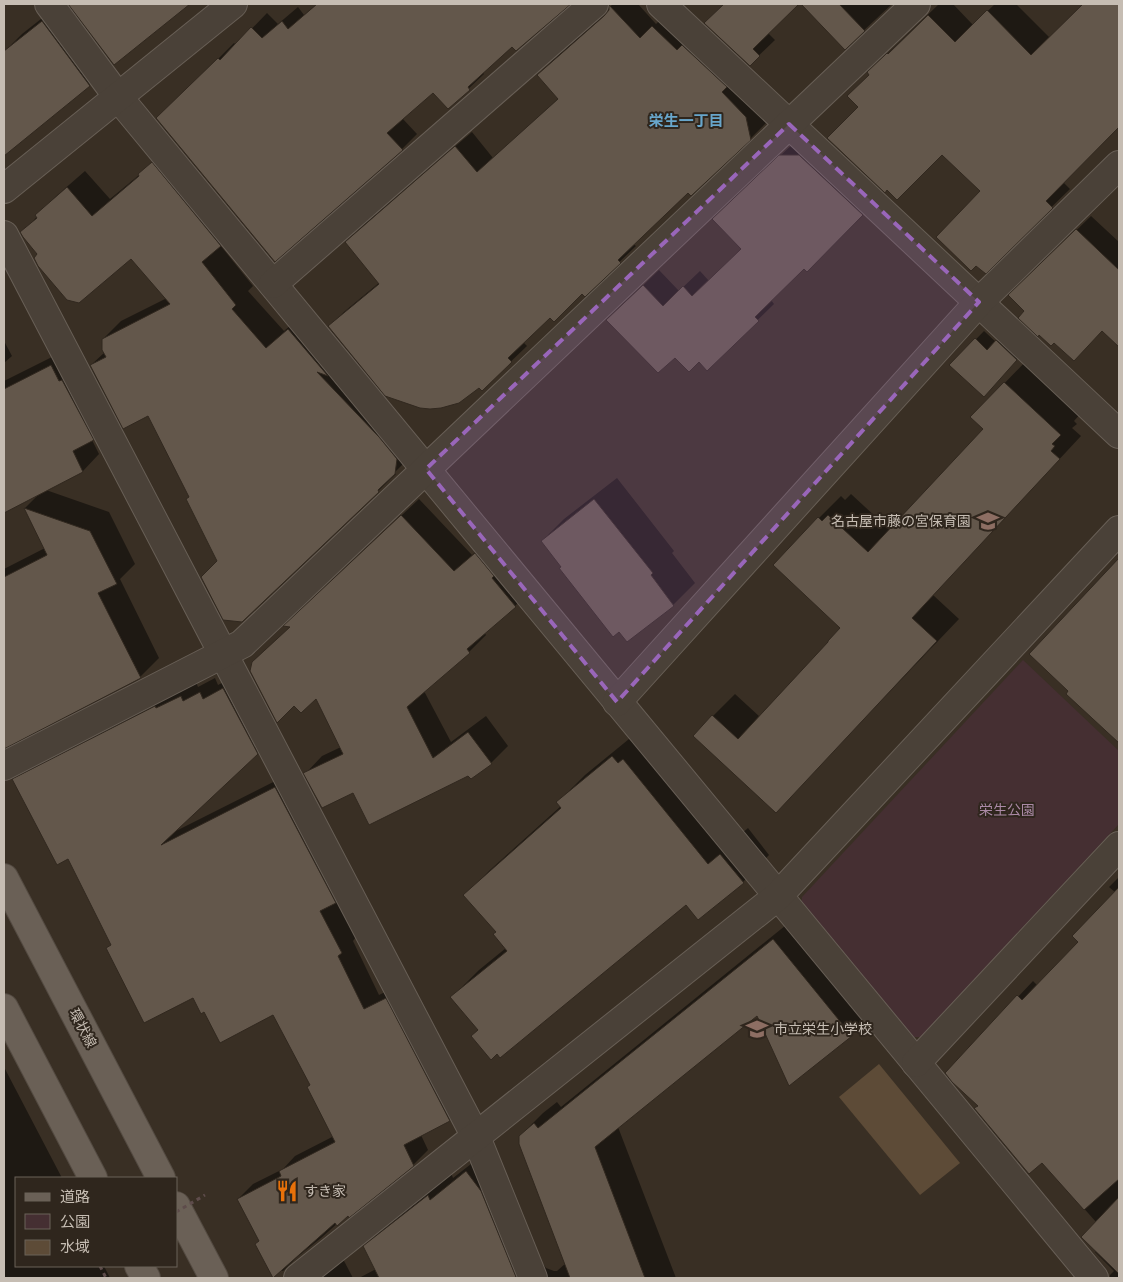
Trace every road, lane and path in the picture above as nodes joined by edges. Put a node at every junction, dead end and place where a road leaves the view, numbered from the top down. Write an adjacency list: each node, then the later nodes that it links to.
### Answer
1 (49, 4): 6 (street)
2 (233, 4): 6 (street)
3 (594, 4): 11 (street)
4 (661, 4): 7 (street)
5 (916, 4): 7 (street)
6 (118, 97): 9 (street); 11 (street)
7 (789, 124): 12 (street); 14 (street)
8 (1119, 165): 12 (street)
9 (4, 189)
10 (4, 236): 16 (street)
11 (273, 284): 14 (street)
12 (979, 302): 13 (street); 17 (street)
13 (1119, 434)
14 (426, 469): 16 (street); 17 (street)
15 (1119, 530): 21 (street)
16 (223, 654): 18 (street); 24 (street)
17 (618, 702): 21 (street)
18 (4, 766)
19 (1119, 846): 23 (street)
20 (4, 878): 26 (main road, 環状線)
21 (778, 896): 23 (street); 24 (street)
22 (4, 1008): 25 (main road)
23 (916, 1063): 33 (street)
24 (476, 1137): 31 (street); 32 (street)
25 (92, 1177)
26 (160, 1177)
27 (205, 1195): 29 (path, bridge)
28 (178, 1210): 30 (main road)
29 (178, 1211)
30 (214, 1278)
31 (298, 1278)
32 (533, 1278)
33 (1094, 1278)

